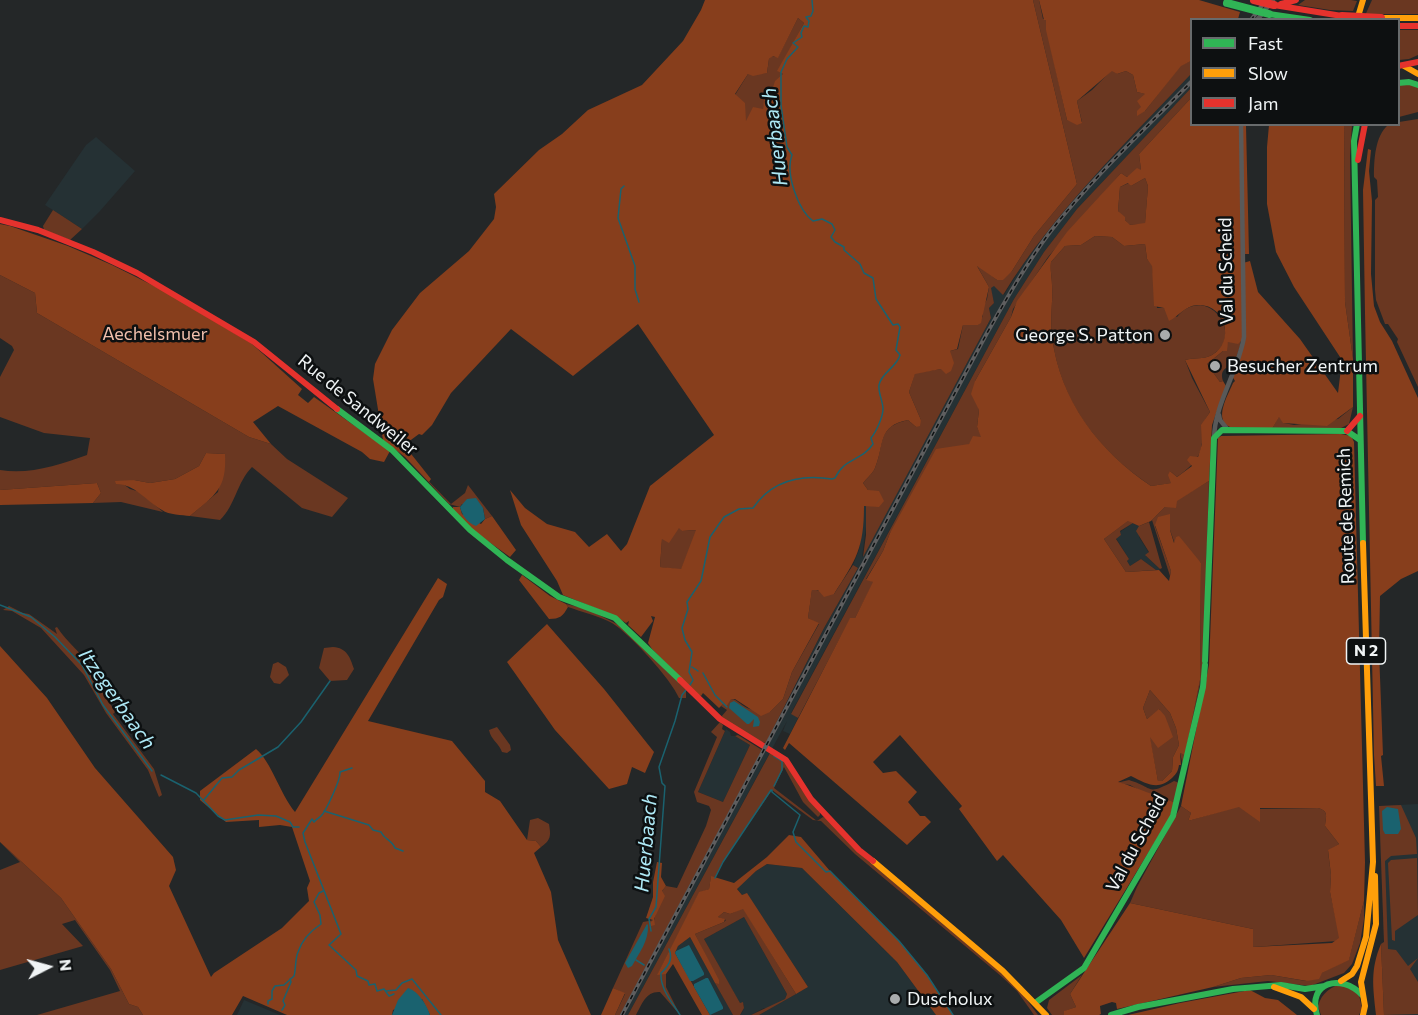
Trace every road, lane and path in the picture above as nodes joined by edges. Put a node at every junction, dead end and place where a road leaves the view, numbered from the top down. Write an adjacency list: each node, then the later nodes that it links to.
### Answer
1 (1218, 0): 6 (main road, bridge)
2 (1254, 0): 5 (main road, bridge)
3 (1296, 0): 5 (main road)
4 (1364, 0): 10 (main road)
5 (1274, 2): 7 (street); 11 (main road, bridge)
6 (1269, 14): 8 (main road); 9 (main road)
7 (1259, 18)
8 (1278, 18)
9 (1296, 18)
10 (1357, 18)
11 (1418, 18)
12 (1400, 26): 13 (main road)
13 (1418, 26)
14 (1418, 62): 15 (main road)
15 (1401, 66): 16 (main road)
16 (1418, 74)
17 (1400, 83): 18 (main road)
18 (1418, 85)
19 (1241, 126): 24 (street, Val du Scheid)
20 (1356, 126): 22 (main road, Route de Remich / N 2)
21 (1365, 126): 22 (main road, Route de Remich / N 2)
22 (1356, 169): 25 (main road, Route de Remich / N 2)
23 (0, 220): 35 (main road, Rue de Sandweiler)
24 (1218, 412): 26 (street); 28 (street, Val du Scheid)
25 (1360, 416): 27 (main road); 29 (main road, Route de Remich / N 2)
26 (1228, 430): 27 (main road); 28 (main road)
27 (1347, 431): 29 (main road)
28 (1214, 438): 35 (main road, Val du Scheid)
29 (1360, 440): 30 (main road, Route de Remich / N 2)
30 (1373, 862): 31 (main road, Route de Remich / N 2); 34 (main road, Route de Remich / N 2)
31 (1341, 981): 33 (main road); 34 (main road)
32 (1268, 986): 33 (main road); 36 (main road); 38 (main road)
33 (1326, 986): 36 (main road)
34 (1364, 997): 39 (main road, Route de Remich)
35 (1035, 1003): 37 (main road, Rue de Sandweiler)
36 (1316, 1013)
37 (1043, 1015)
38 (1112, 1015)
39 (1363, 1015)

